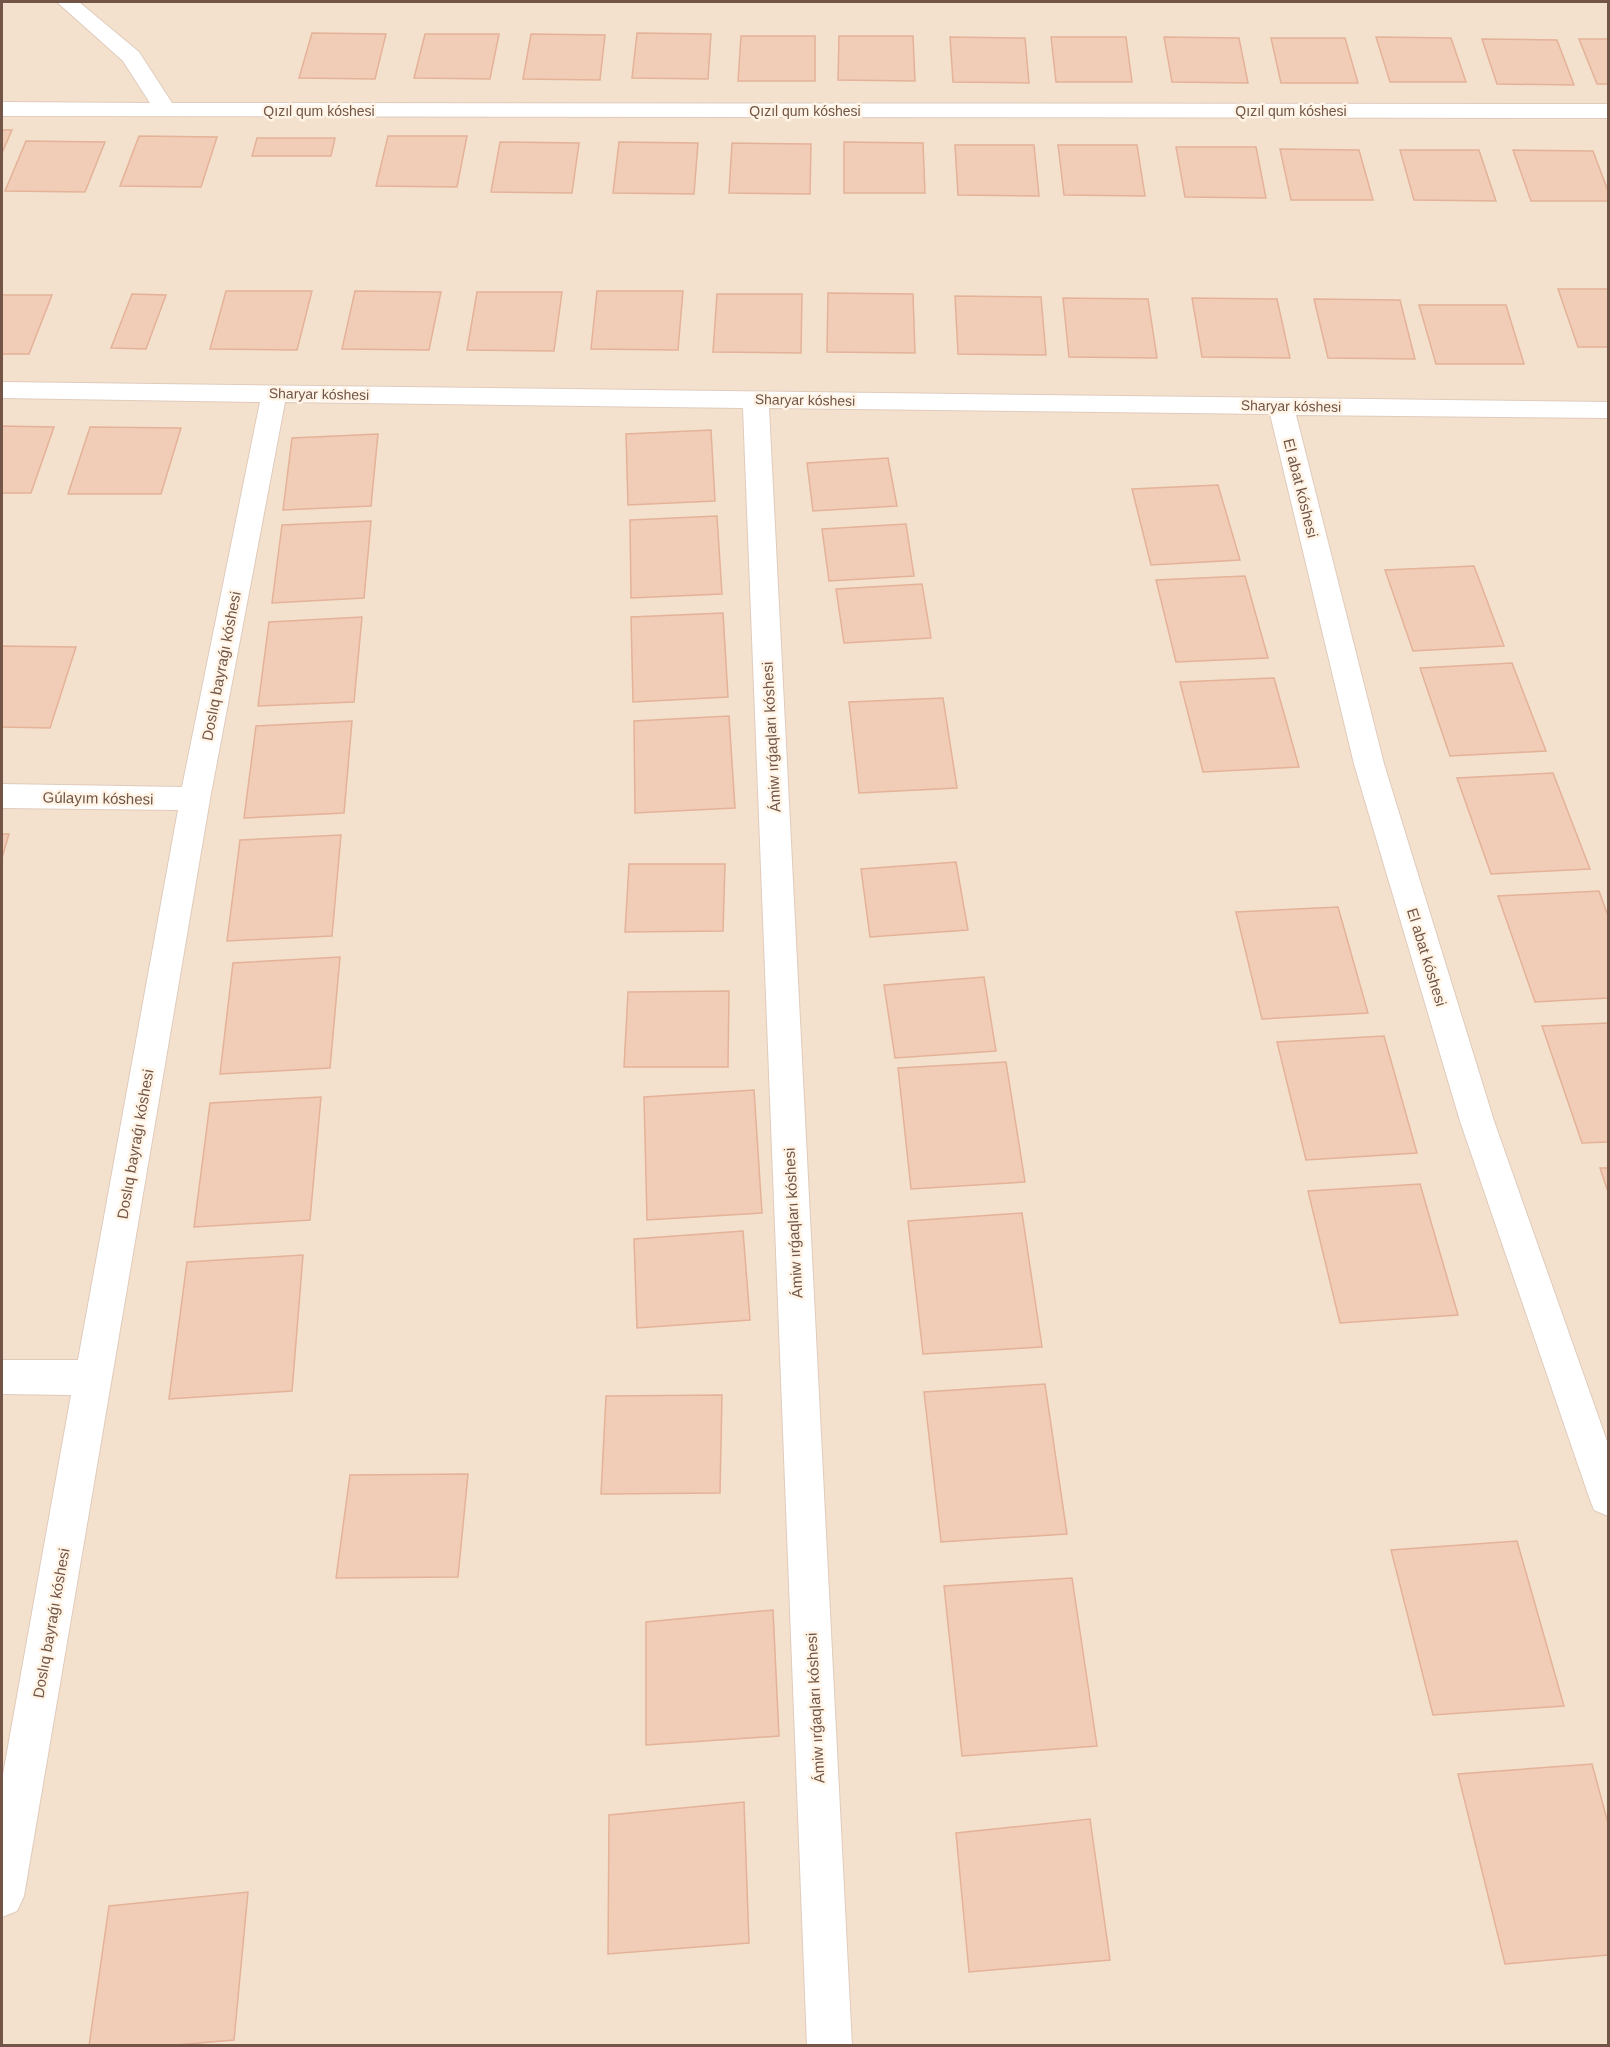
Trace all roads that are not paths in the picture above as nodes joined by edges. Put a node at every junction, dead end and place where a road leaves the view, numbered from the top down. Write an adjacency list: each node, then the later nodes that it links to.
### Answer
1 (67, 2): 3 (street)
2 (2, 109): 3 (street, Qızıl qum kóshesi)
3 (167, 111): 4 (street, Qızıl qum kóshesi)
4 (1608, 111)
5 (2, 390): 6 (street, Sharyar kóshesi)
6 (274, 394): 7 (street, Sharyar kóshesi); 11 (street, Doslıq bayraǵı kóshesi)
7 (756, 400): 8 (street, Sharyar kóshesi); 16 (street, Ámiw ırǵaqları kóshesi)
8 (1281, 406): 9 (street, Sharyar kóshesi); 14 (street, El abat kóshesi)
9 (1608, 410)
10 (2, 796): 11 (street, Gúlayım kóshesi)
11 (195, 800): 13 (street, Doslıq bayraǵı kóshesi)
12 (2, 1377): 13 (street)
13 (94, 1378): 15 (street, Doslıq bayraǵı kóshesi)
14 (1608, 1497)
15 (2, 1896)
16 (830, 2046)

